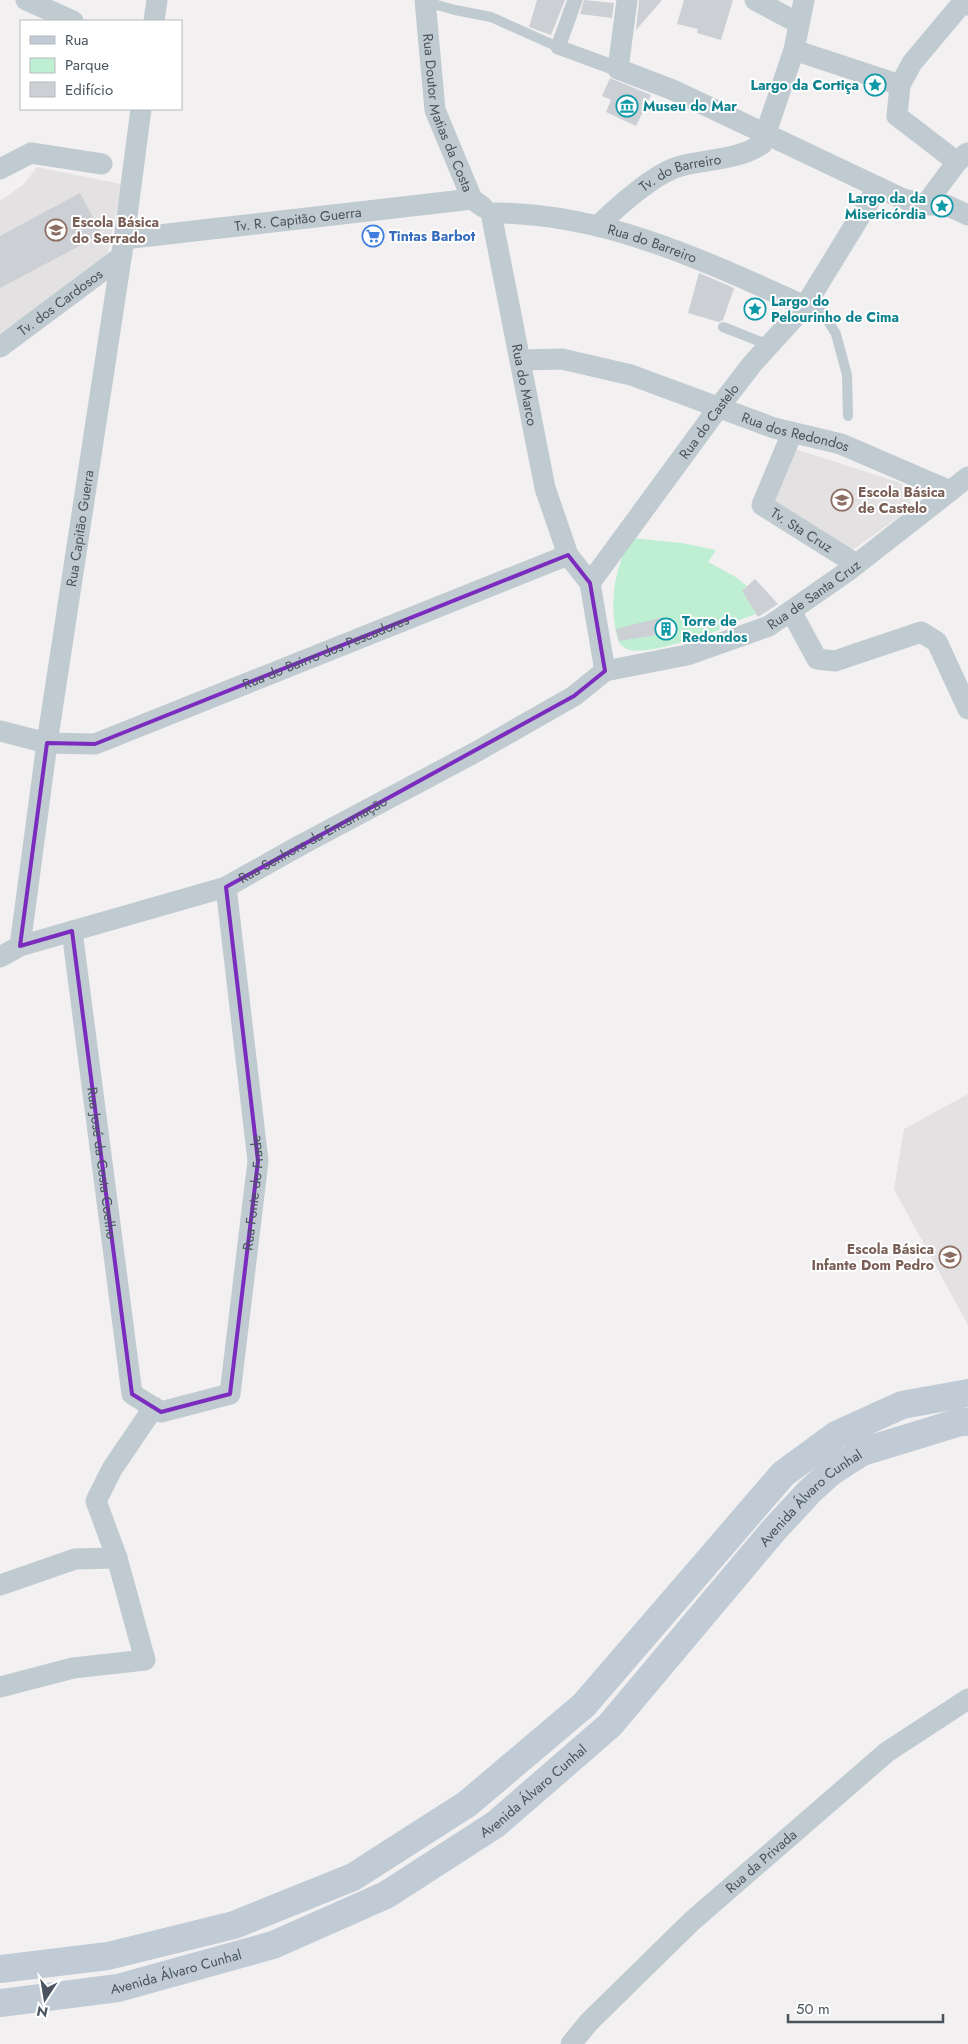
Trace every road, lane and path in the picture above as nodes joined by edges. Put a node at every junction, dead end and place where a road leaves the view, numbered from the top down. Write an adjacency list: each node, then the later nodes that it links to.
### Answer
1 (26, 0): 9 (street)
2 (157, 0): 10 (street)
3 (575, 0): 12 (street)
4 (627, 0): 14 (street)
5 (755, 0): 11 (street)
6 (804, 0): 11 (street)
7 (426, 1): 12 (lane); 22 (street, Rua Doutor Matias da Costa)
8 (968, 5): 15 (street)
9 (71, 20)
10 (154, 20)
11 (798, 23): 13 (street)
12 (558, 47): 14 (street)
13 (794, 50): 15 (street); 17 (street)
14 (618, 69): 17 (street)
15 (900, 85): 18 (street)
16 (141, 110): 27 (street, Rua Capitão Guerra)
17 (766, 135): 21 (street); 26 (street, Tv. do Barreiro)
18 (962, 157): 23 (street)
19 (102, 164): 20 (street)
20 (0, 169)
21 (878, 187): 23 (street); 28 (street, Rua do Castelo)
22 (472, 199): 24 (street, Rua Doutor Matias da Costa); 27 (street, Tv. R. Capitão Guerra)
23 (925, 206): 25 (street)
24 (491, 213): 26 (street, Rua do Barreiro); 32 (street, Rua do Marco)
25 (968, 215)
26 (599, 225): 28 (street, Rua do Barreiro)
27 (123, 248): 31 (street, Tv. dos Cardosos); 45 (street, Rua Capitão Guerra)
28 (809, 299): 30 (street, Rua do Castelo); 34 (lane)
29 (723, 327): 30 (lane)
30 (770, 345): 33 (street, Rua do Castelo)
31 (0, 347)
32 (521, 360): 33 (street, Rua dos Redondos); 38 (street, Rua do Marco)
33 (719, 407): 35 (street, Rua dos Redondos); 40 (street, Rua do Castelo)
34 (848, 416)
35 (792, 433): 37 (street, Rua dos Redondos); 39 (street, Tv. Sta Cruz)
36 (968, 477): 37 (street, Rua de Santa Cruz)
37 (950, 490): 39 (street, Rua de Santa Cruz)
38 (568, 555): 40 (street); 45 (street, Rua do Bairro dos Pescadores)
39 (856, 564): 41 (street, Rua de Santa Cruz)
40 (590, 583): 42 (street)
41 (791, 611): 42 (street, Rua de Santa Cruz); 43 (street)
42 (605, 672): 46 (street, Rua Senhora da Encarnação)
43 (968, 709)
44 (0, 731): 45 (street, Rua do Bairro dos Pescadores)
45 (47, 743): 48 (street, Rua Capitão Guerra)
46 (226, 887): 47 (street, Rua Senhora da Encarnação); 52 (street, Rua Fonte do Frade)
47 (72, 932): 48 (street, Rua Senhora da Encarnação); 51 (street, Rua José da Costa Coelho)
48 (20, 946): 49 (street, Rua Senhora da Encarnação)
49 (0, 958)
50 (968, 1393): 58 (main road)
51 (132, 1394): 52 (street, Rua Fonte do Frade)
52 (154, 1407): 54 (street)
53 (968, 1422): 59 (main road, Avenida Álvaro Cunhal)
54 (117, 1558): 55 (street); 56 (street)
55 (0, 1585)
56 (0, 1687)
57 (968, 1699): 60 (street, Rua da Privada)
58 (0, 1969)
59 (0, 2003)
60 (571, 2044)

